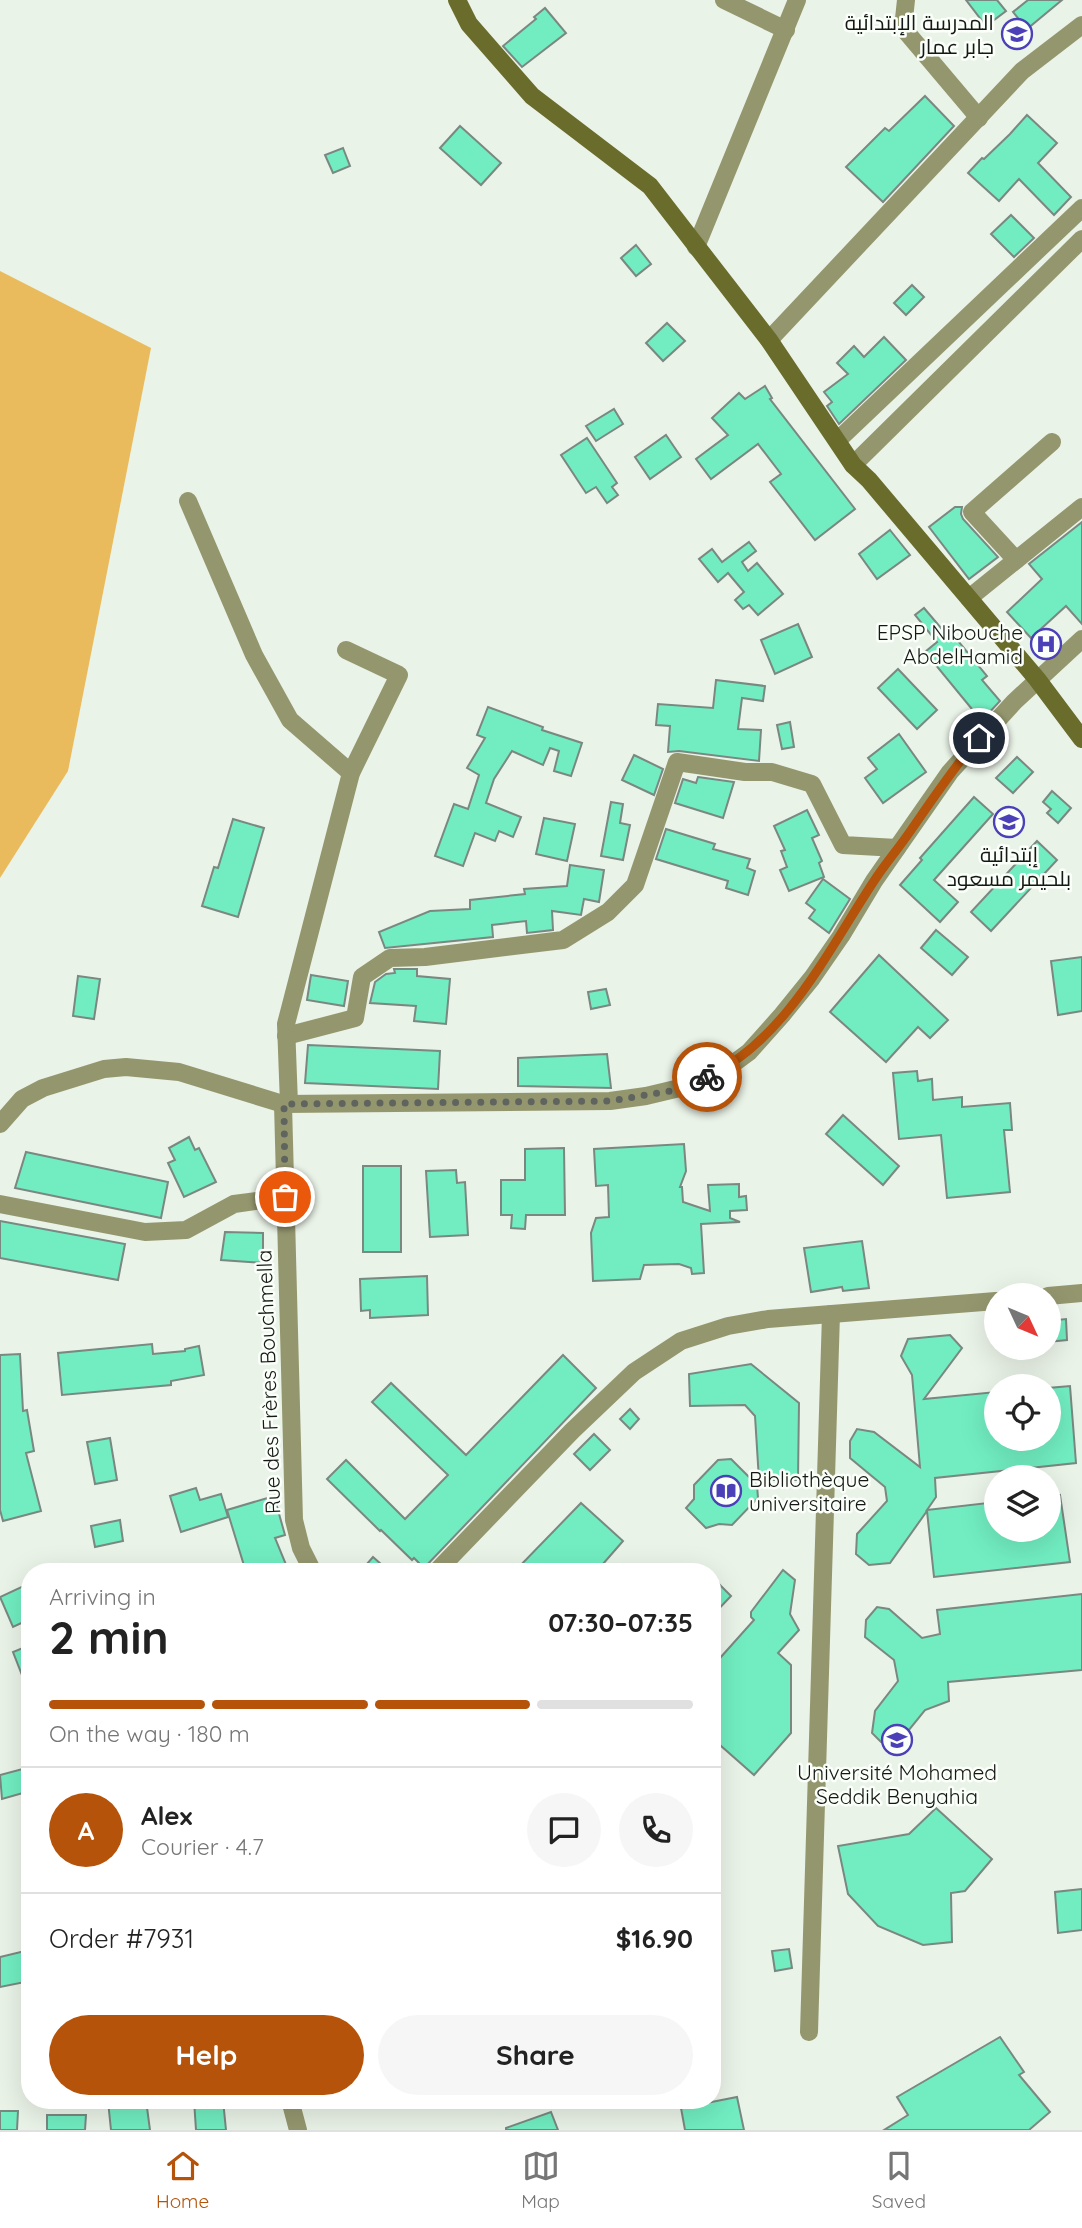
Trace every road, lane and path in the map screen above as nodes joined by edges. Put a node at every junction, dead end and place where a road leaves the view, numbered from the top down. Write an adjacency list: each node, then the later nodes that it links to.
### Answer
1 (457, 0): 10 (main road)
2 (723, 0): 6 (street)
3 (797, 0): 6 (street)
4 (906, 0): 7 (street)
5 (1082, 25): 7 (street)
6 (786, 30): 10 (street)
7 (979, 118): 13 (street)
8 (1082, 208): 11 (street)
9 (1082, 239): 12 (street)
10 (696, 247): 13 (main road)
11 (1031, 257): 12 (street); 14 (street)
12 (1046, 274): 16 (street)
13 (769, 340): 14 (main road)
14 (838, 440): 16 (main road)
15 (1052, 442): 19 (street)
16 (853, 464): 20 (main road)
17 (188, 501): 25 (street)
18 (1082, 507): 19 (street)
19 (1016, 560): 20 (street)
20 (969, 598): 23 (main road)
21 (1082, 639): 23 (street)
22 (346, 650): 25 (street, Rue des Frères Bouchmella)
23 (1037, 679): 24 (main road); 26 (street)
24 (1082, 739)
25 (351, 773): 27 (street, Rue des Frères Bouchmella)
26 (898, 848): 27 (street); 28 (street)
27 (286, 1036): 28 (street, Rue des Frères Bouchmella)
28 (286, 1104): 29 (street); 30 (street, Rue des Frères Bouchmella)
29 (0, 1124)
30 (285, 1197): 31 (street); 36 (street, Rue des Frères Bouchmella)
31 (0, 1204)
32 (1061, 1296): 33 (street)
33 (1082, 1297)
34 (984, 1302): 35 (street)
35 (831, 1314): 37 (street); 38 (street)
36 (308, 1563)
37 (445, 1563)
38 (809, 2032)
39 (292, 2109): 40 (street)
40 (298, 2130)

